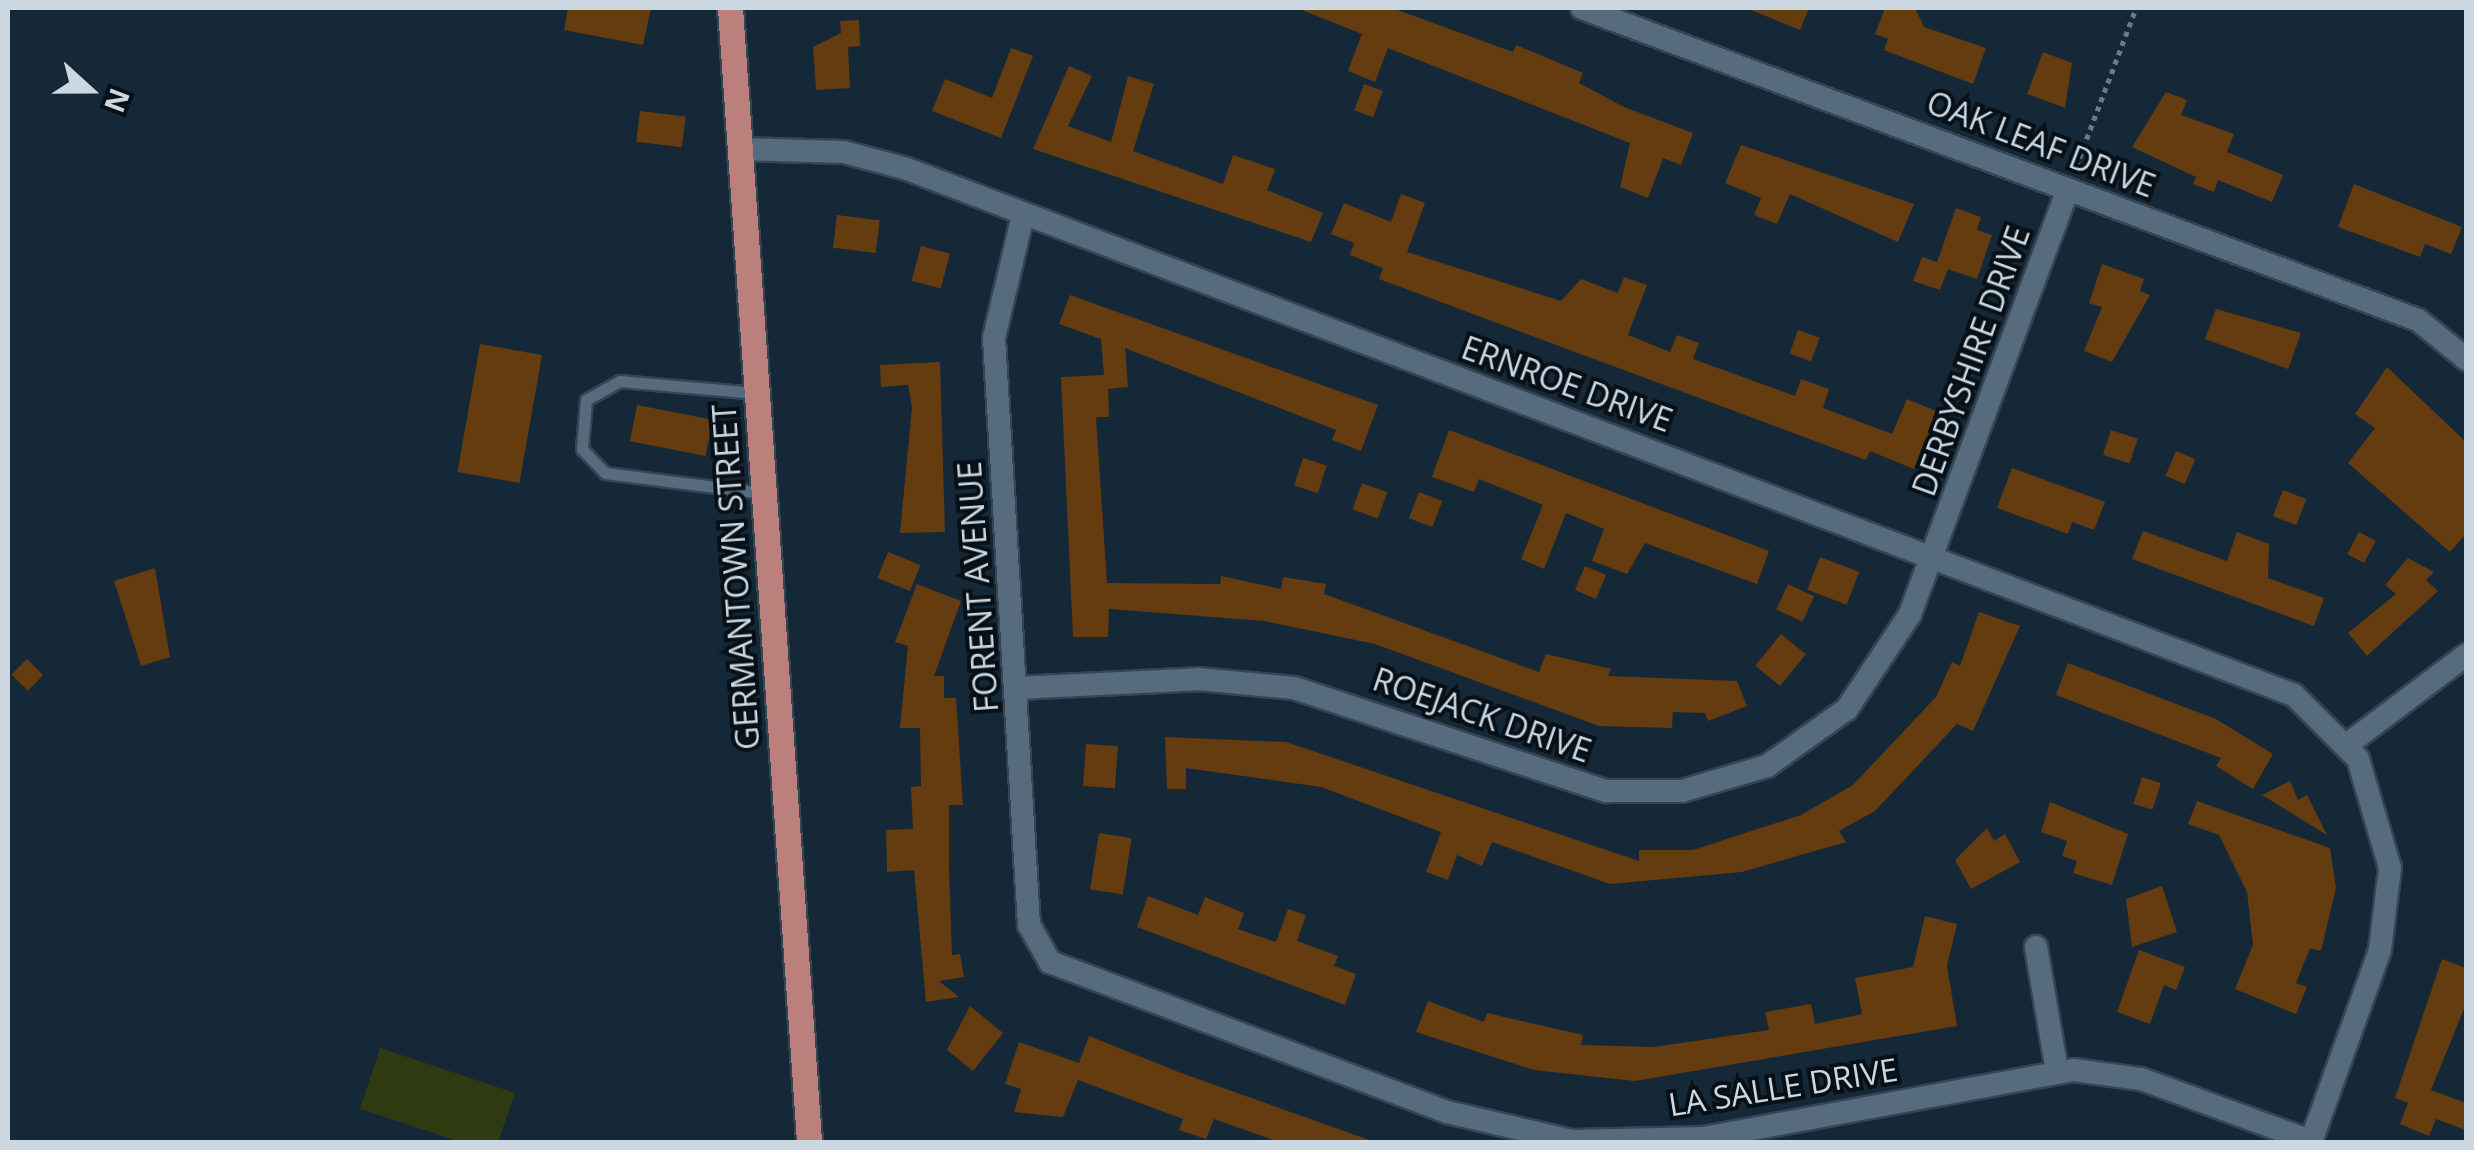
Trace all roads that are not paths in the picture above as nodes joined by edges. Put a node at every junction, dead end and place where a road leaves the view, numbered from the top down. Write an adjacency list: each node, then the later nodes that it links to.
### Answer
1 (730, 8): 3 (main road, GERMANTOWN STREET)
2 (1582, 8): 4 (street, OAK LEAF DRIVE)
3 (739, 149): 5 (street, ERNROE DRIVE); 7 (main road, GERMANTOWN STREET)
4 (2068, 189): 6 (street, OAK LEAF DRIVE); 9 (street, DERBYSHIRE DRIVE)
5 (1023, 215): 9 (street, ERNROE DRIVE); 11 (street, FORENT AVENUE)
6 (2466, 359)
7 (756, 393): 8 (main road, GERMANTOWN STREET); 8 (lane)
8 (762, 493): 17 (main road, GERMANTOWN STREET)
9 (1934, 556): 11 (street, ROEJACK DRIVE); 12 (street, ERNROE DRIVE)
10 (2466, 655): 12 (street)
11 (1018, 688): 14 (street, FORENT AVENUE)
12 (2348, 744): 18 (street)
13 (2036, 947): 15 (street)
14 (1042, 955): 16 (street, LA SALLE DRIVE)
15 (2058, 1072): 16 (street, LA SALLE DRIVE); 18 (street, LA SALLE DRIVE)
16 (1776, 1134)
17 (809, 1142)
18 (2312, 1142)

